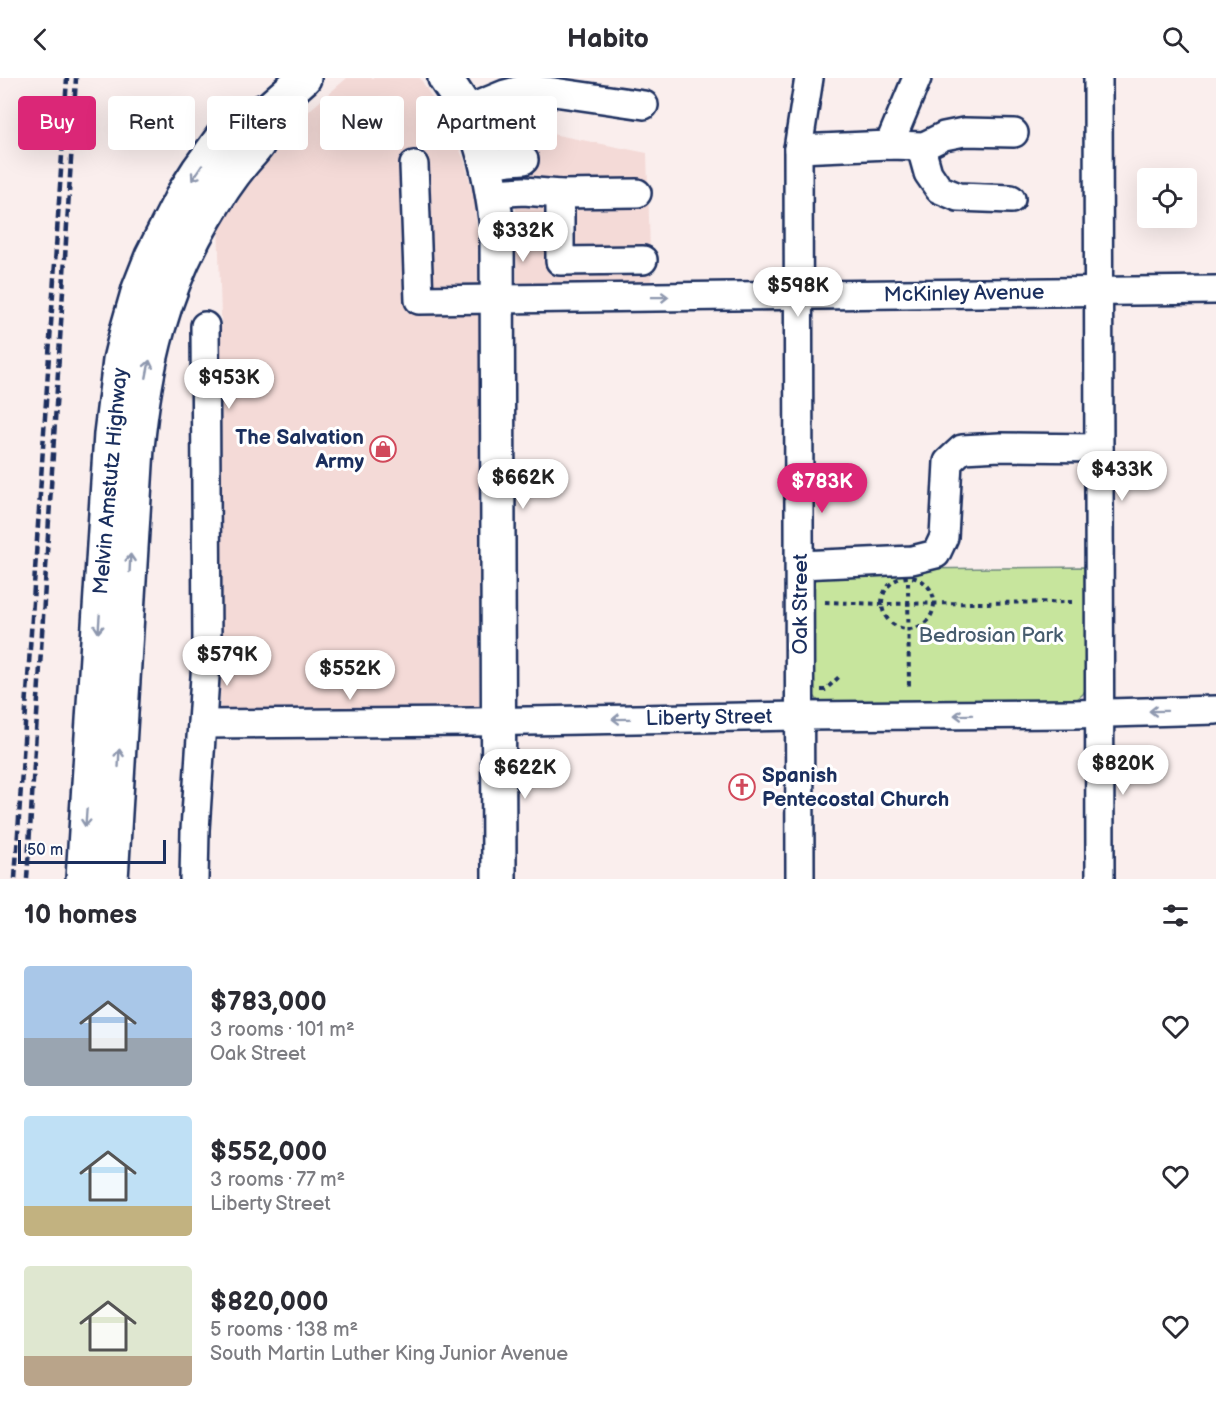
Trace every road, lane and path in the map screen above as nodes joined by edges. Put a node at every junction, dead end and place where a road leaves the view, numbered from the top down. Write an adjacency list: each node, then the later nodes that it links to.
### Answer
1 (304, 78): 6 (main road)
2 (445, 78): 7 (main road)
3 (809, 78): 13 (street, Oak Street)
4 (917, 78): 11 (street)
5 (1098, 78): 27 (street)
6 (284, 96)
7 (457, 96)
8 (500, 96): 9 (street)
9 (644, 105)
10 (1014, 134): 12 (street)
11 (890, 145): 12 (street); 13 (street)
12 (924, 146): 22 (street)
13 (798, 149): 28 (street, Oak Street)
14 (213, 150): 50 (main road, Melvin Amstutz Highway, one-way to 50)
15 (254, 150): 51 (main road, Melvin Amstutz Highway, one-way to 15)
16 (481, 150): 19 (main road)
17 (524, 160): 19 (street)
18 (414, 165): 30 (street, McKinley Avenue)
19 (490, 179): 21 (street); 30 (main road)
20 (637, 193): 21 (street)
21 (560, 194): 24 (street)
22 (1011, 199)
23 (643, 260): 25 (street)
24 (560, 261): 25 (street); 31 (street)
25 (614, 261): 29 (street)
26 (1216, 290): 27 (street, McKinley Avenue)
27 (1099, 291): 28 (street, McKinley Avenue); 33 (street)
28 (799, 295): 29 (street, McKinley Avenue, one-way to 28); 34 (street, Oak Street)
29 (614, 298): 31 (street, McKinley Avenue)
30 (497, 299): 31 (street, McKinley Avenue); 48 (main road)
31 (550, 299)
32 (205, 326): 49 (street)
33 (1099, 448): 34 (street); 46 (street)
34 (800, 565): 47 (street, Oak Street)
35 (908, 577): 38 (path); 39 (path); 40 (path)
36 (825, 602): 40 (path)
37 (1072, 602): 39 (path)
38 (908, 603): 39 (path); 40 (path); 41 (path)
39 (933, 603): 41 (path)
40 (882, 604): 41 (path)
41 (908, 628): 43 (path)
42 (840, 676): 44 (path)
43 (909, 689)
44 (825, 690)
45 (1216, 710): 46 (street, Liberty Street, one-way to 46)
46 (1101, 713): 47 (street, Liberty Street, one-way to 47); 55 (street)
47 (801, 716): 48 (street, Liberty Street, one-way to 48); 54 (street, Oak Street)
48 (499, 721): 49 (street, Liberty Street); 53 (main road)
49 (202, 724): 52 (street)
50 (83, 879)
51 (111, 879)
52 (194, 879)
53 (499, 879)
54 (801, 879)
55 (1100, 879)

